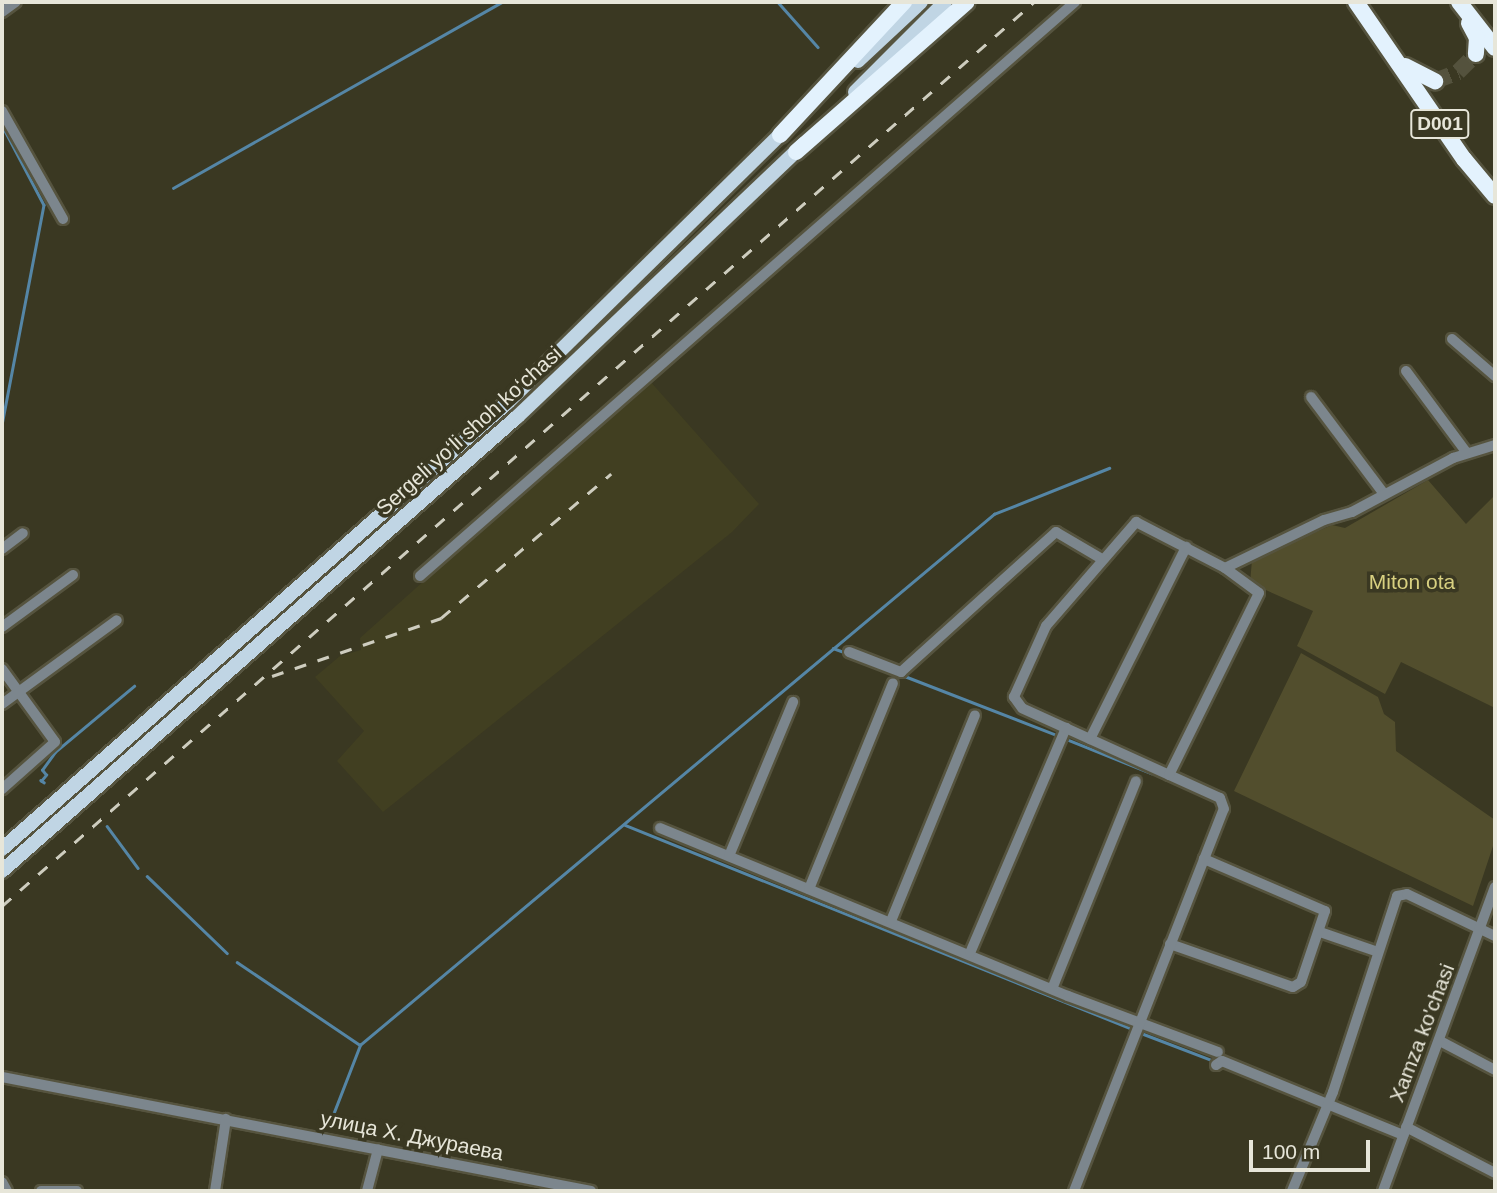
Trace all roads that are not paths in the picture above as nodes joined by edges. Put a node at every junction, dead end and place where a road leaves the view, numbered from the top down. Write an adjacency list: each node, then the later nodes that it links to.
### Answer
1 (16, 2): 9 (street)
2 (904, 2): 15 (highway)
3 (920, 2): 15 (main road, Sergeli yo‘li shoh ko‘chasi)
4 (945, 2): 16 (main road, Sergeli yo‘li shoh ko‘chasi)
5 (967, 2): 16 (highway)
6 (1075, 2): 32 (street)
7 (1356, 2): 11 (highway, D001)
8 (1458, 2): 10 (highway); 12 (highway)
9 (2, 12)
10 (1495, 48)
11 (1388, 49): 13 (highway); 17 (highway, D001)
12 (1476, 54)
13 (1435, 81)
14 (2, 111): 18 (street)
15 (780, 135): 48 (main road, Sergeli yo‘li shoh ko‘chasi)
16 (796, 152): 51 (main road, Sergeli yo‘li shoh ko‘chasi)
17 (1495, 196)
18 (64, 219)
19 (1452, 338): 21 (street)
20 (1406, 371): 24 (street)
21 (1495, 376)
22 (1311, 397): 25 (street)
23 (1495, 445): 24 (street)
24 (1467, 453): 25 (street)
25 (1384, 494): 30 (street)
26 (23, 533): 28 (street)
27 (1186, 547): 29 (street); 30 (street); 43 (street)
28 (2, 549)
29 (1102, 558): 35 (street); 42 (street)
30 (1224, 568): 44 (street)
31 (73, 575): 34 (street)
32 (420, 576)
33 (117, 620): 38 (street)
34 (2, 627)
35 (849, 652)
36 (2, 669): 38 (street)
37 (892, 683): 53 (street)
38 (19, 692): 40 (street); 46 (street)
39 (793, 702): 49 (street)
40 (2, 704)
41 (975, 715): 54 (street)
42 (1066, 728): 43 (street); 60 (street)
43 (1090, 739): 44 (street)
44 (1169, 775): 50 (street)
45 (1136, 781): 61 (street)
46 (2, 789)
47 (660, 828): 49 (street)
48 (2, 849)
49 (729, 856): 53 (street)
50 (1204, 859): 56 (street); 58 (street)
51 (2, 871)
52 (1495, 887): 55 (street, Xamza ko'chasi)
53 (810, 889): 54 (street)
54 (891, 921): 60 (street)
55 (1482, 928): 57 (street); 59 (street); 63 (street, Xamza ko'chasi)
56 (1320, 932): 58 (street); 59 (street)
57 (1495, 936)
58 (1170, 944): 62 (street)
59 (1378, 952): 68 (street)
60 (970, 953): 61 (street)
61 (1052, 989): 62 (street)
62 (1140, 1022): 64 (street); 80 (street)
63 (1440, 1041): 66 (street); 70 (street, Xamza ko'chasi)
64 (1218, 1052)
65 (1216, 1065): 68 (street)
66 (1495, 1070)
67 (2, 1077): 69 (street, улица Х. Джураева)
68 (1326, 1104): 70 (street); 81 (street)
69 (226, 1119): 71 (street, улица Х. Джураева); 77 (street)
70 (1405, 1131): 72 (street); 82 (street, Xamza ko'chasi)
71 (378, 1149): 78 (street); 79 (street, улица Х. Джураева)
72 (1495, 1172)
73 (2, 1182): 74 (street)
74 (7, 1191)
75 (41, 1191): 76 (street)
76 (77, 1191)
77 (215, 1191)
78 (367, 1191)
79 (591, 1191)
80 (1074, 1191)
81 (1292, 1191)
82 (1383, 1191)

